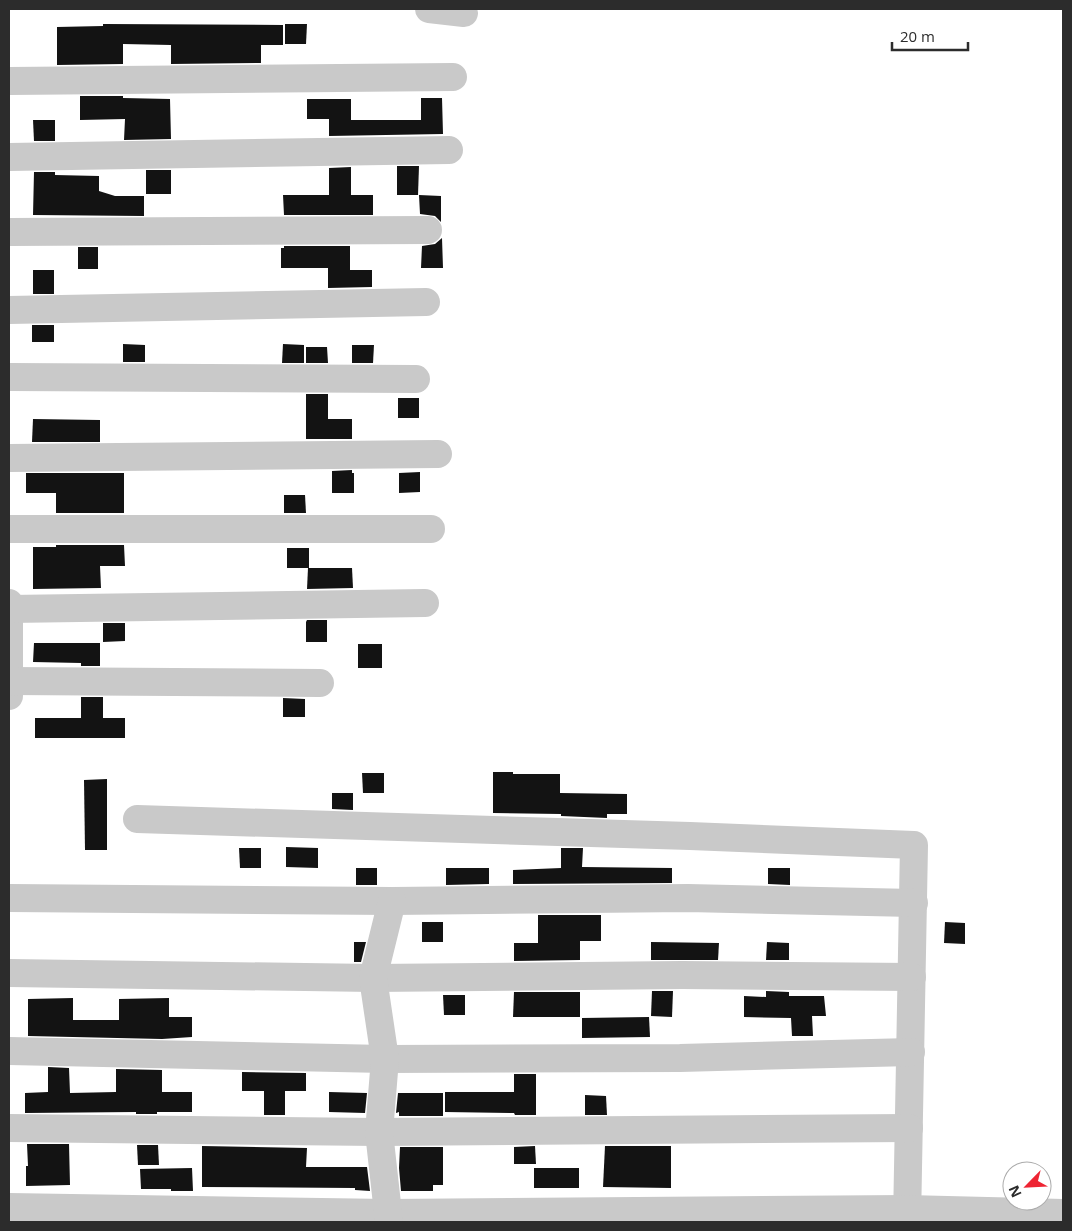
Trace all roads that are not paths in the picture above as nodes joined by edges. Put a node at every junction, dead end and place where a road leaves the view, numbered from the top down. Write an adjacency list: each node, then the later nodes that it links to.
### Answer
1 (429, 9): 2 (street)
2 (464, 13)
3 (453, 77): 4 (street)
4 (9, 81)
5 (449, 150): 6 (street)
6 (9, 157)
7 (428, 230): 8 (street)
8 (9, 232)
9 (426, 302): 10 (street)
10 (9, 310)
11 (9, 376): 12 (street)
12 (416, 379)
13 (438, 454): 14 (street)
14 (9, 458)
15 (9, 529): 16 (street)
16 (431, 529)
17 (9, 603): 19 (street)
18 (425, 603): 19 (street)
19 (9, 609): 20 (street)
20 (9, 681): 21 (street); 22 (street)
21 (320, 683)
22 (9, 696)
23 (137, 820): 26 (street)
24 (9, 898): 25 (street)
25 (392, 901): 26 (street); 29 (street)
26 (914, 903): 28 (street)
27 (9, 973): 29 (street)
28 (912, 977): 29 (street); 31 (street)
29 (373, 978): 32 (street)
30 (9, 1051): 32 (street)
31 (911, 1052): 32 (street); 34 (street)
32 (385, 1059): 35 (street)
33 (9, 1128): 35 (street)
34 (909, 1128): 35 (street); 38 (street)
35 (379, 1132): 39 (street)
36 (9, 1207): 39 (street)
37 (1063, 1213): 38 (street)
38 (907, 1216): 39 (street)
39 (388, 1218)

